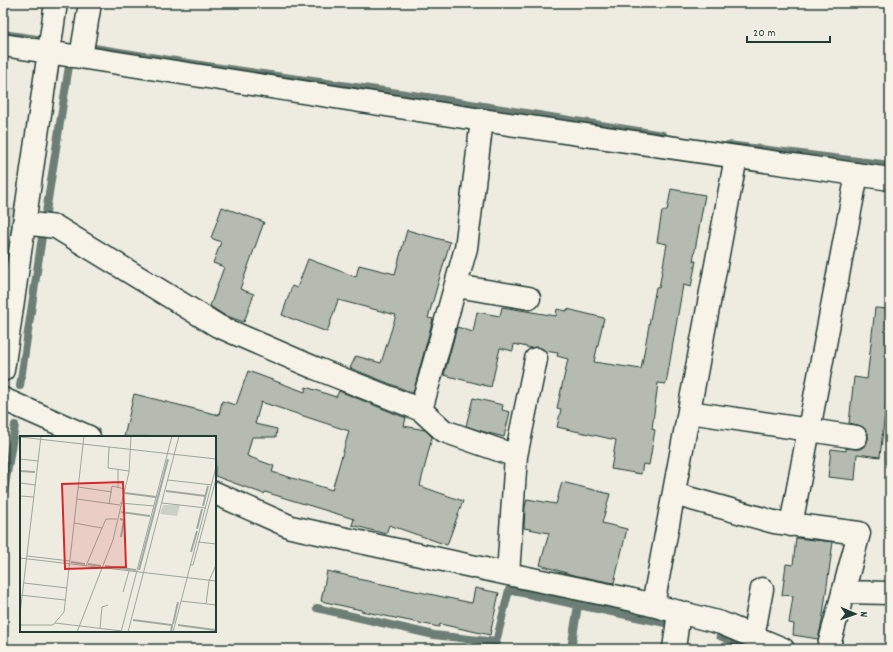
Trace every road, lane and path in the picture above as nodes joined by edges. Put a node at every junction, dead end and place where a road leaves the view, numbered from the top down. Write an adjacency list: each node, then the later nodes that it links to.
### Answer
1 (56, 3): 4 (street)
2 (90, 3): 5 (street)
3 (3, 45): 4 (street)
4 (49, 52): 5 (street); 10 (street)
5 (81, 57): 6 (street)
6 (482, 120): 7 (street); 11 (street)
7 (736, 157): 8 (street); 17 (street)
8 (857, 174): 9 (street); 18 (street)
9 (890, 179)
10 (24, 223): 14 (street); 16 (street)
11 (456, 286): 12 (street); 16 (street)
12 (529, 298)
13 (536, 359): 21 (street)
14 (3, 370)
15 (3, 399): 19 (street)
16 (421, 410): 21 (street)
17 (688, 412): 18 (street); 23 (street)
18 (809, 430): 20 (street); 24 (street)
19 (87, 436)
20 (856, 437)
21 (516, 456): 25 (street)
22 (216, 493): 25 (street)
23 (674, 494): 24 (street); 29 (street)
24 (791, 525): 27 (street)
25 (508, 574): 29 (street)
26 (762, 589): 31 (street)
27 (843, 592): 28 (street); 34 (street)
28 (890, 593)
29 (653, 605): 30 (street)
30 (679, 612): 31 (street); 32 (street)
31 (753, 637): 33 (street)
32 (674, 649)
33 (783, 649)
34 (828, 649)

